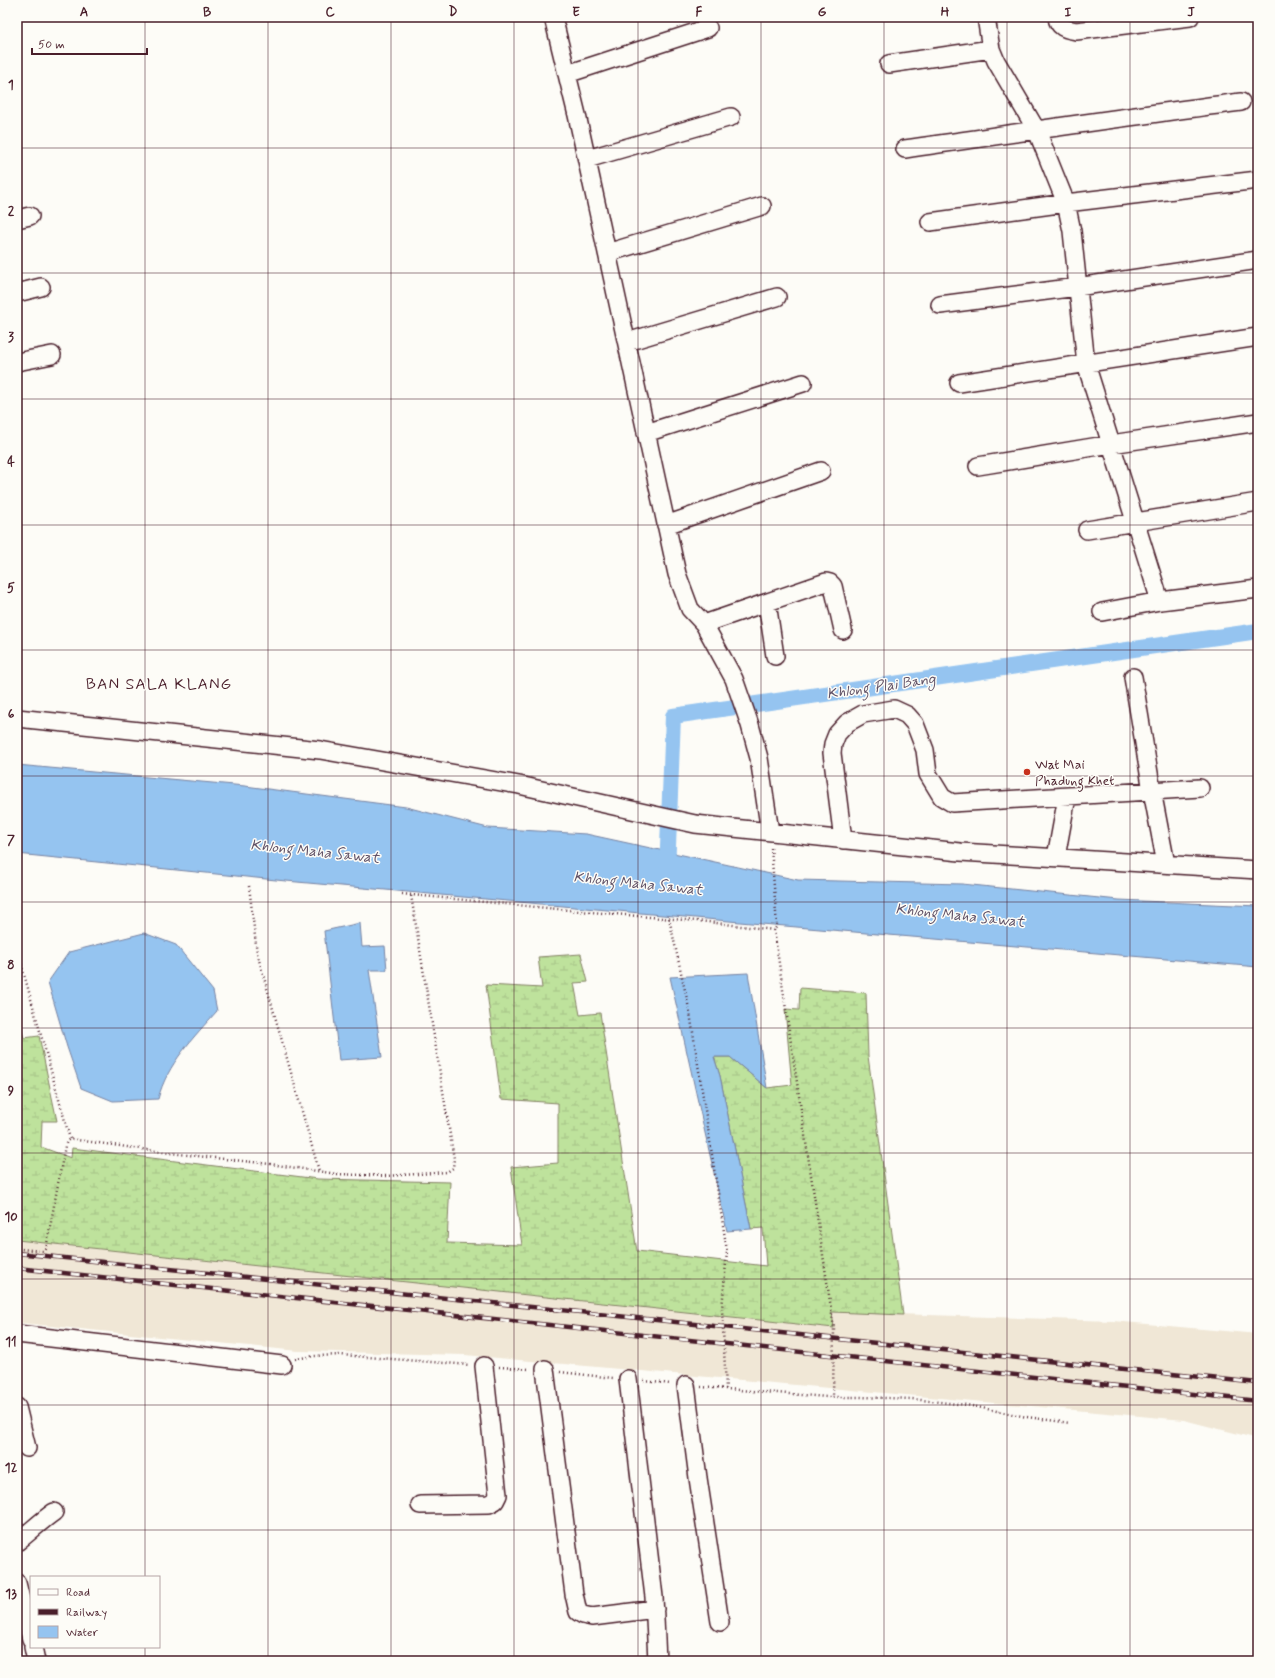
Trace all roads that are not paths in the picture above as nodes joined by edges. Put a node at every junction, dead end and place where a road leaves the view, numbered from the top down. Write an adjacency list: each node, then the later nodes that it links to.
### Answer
1 (553, 17): 8 (street)
2 (986, 17): 6 (street)
3 (1057, 17): 4 (street)
4 (1190, 17)
5 (708, 28): 8 (street)
6 (991, 49): 7 (street); 11 (street)
7 (889, 64)
8 (567, 74): 13 (street)
9 (1241, 102): 11 (street)
10 (731, 118): 13 (street)
11 (1037, 131): 12 (street); 15 (street)
12 (905, 149)
13 (587, 159): 18 (street)
14 (1258, 180): 15 (street)
15 (1066, 203): 17 (street); 21 (street)
16 (762, 206): 18 (street)
17 (930, 222)
18 (607, 253): 26 (street)
19 (1258, 260): 21 (street)
20 (41, 287): 22 (street)
21 (1077, 287): 24 (street); 29 (street)
22 (17, 292)
23 (777, 298): 26 (street)
24 (940, 305)
25 (1258, 337): 29 (street)
26 (627, 342): 33 (street)
27 (52, 354): 28 (street)
28 (17, 362)
29 (1086, 364): 31 (street); 34 (street)
30 (803, 383): 33 (street)
31 (959, 383)
32 (1258, 422): 34 (street)
33 (646, 433): 39 (street)
34 (1111, 444): 35 (street); 38 (street)
35 (978, 466)
36 (821, 471): 39 (street)
37 (1258, 502): 38 (street)
38 (1135, 522): 40 (street); 42 (street)
39 (666, 524): 45 (street)
40 (1087, 530)
41 (1258, 589): 42 (street)
42 (1160, 601): 44 (street)
43 (767, 603): 45 (street); 46 (street); 47 (street)
44 (1102, 612)
45 (704, 624): 53 (street)
46 (843, 630)
47 (775, 656)
48 (1133, 677): 51 (street)
49 (17, 718): 53 (street)
50 (1200, 788): 51 (street)
51 (1152, 792): 52 (street); 56 (street)
52 (1067, 797): 54 (street); 55 (street)
53 (770, 832): 54 (street)
54 (843, 840): 55 (street)
55 (1056, 857): 56 (street)
56 (1166, 864): 57 (street)
57 (1258, 870)
58 (17, 1334): 59 (street)
59 (282, 1364)
60 (484, 1366): 66 (street)
61 (545, 1369): 70 (street)
62 (628, 1379): 70 (street)
63 (686, 1385): 72 (street)
64 (17, 1407): 65 (street)
65 (27, 1448)
66 (420, 1505)
67 (54, 1512): 68 (street)
68 (17, 1542)
69 (17, 1583): 71 (street)
70 (655, 1609): 76 (street)
71 (21, 1616): 73 (street)
72 (720, 1622)
73 (30, 1637)
74 (33, 1648): 75 (street)
75 (36, 1661)
76 (657, 1661)

